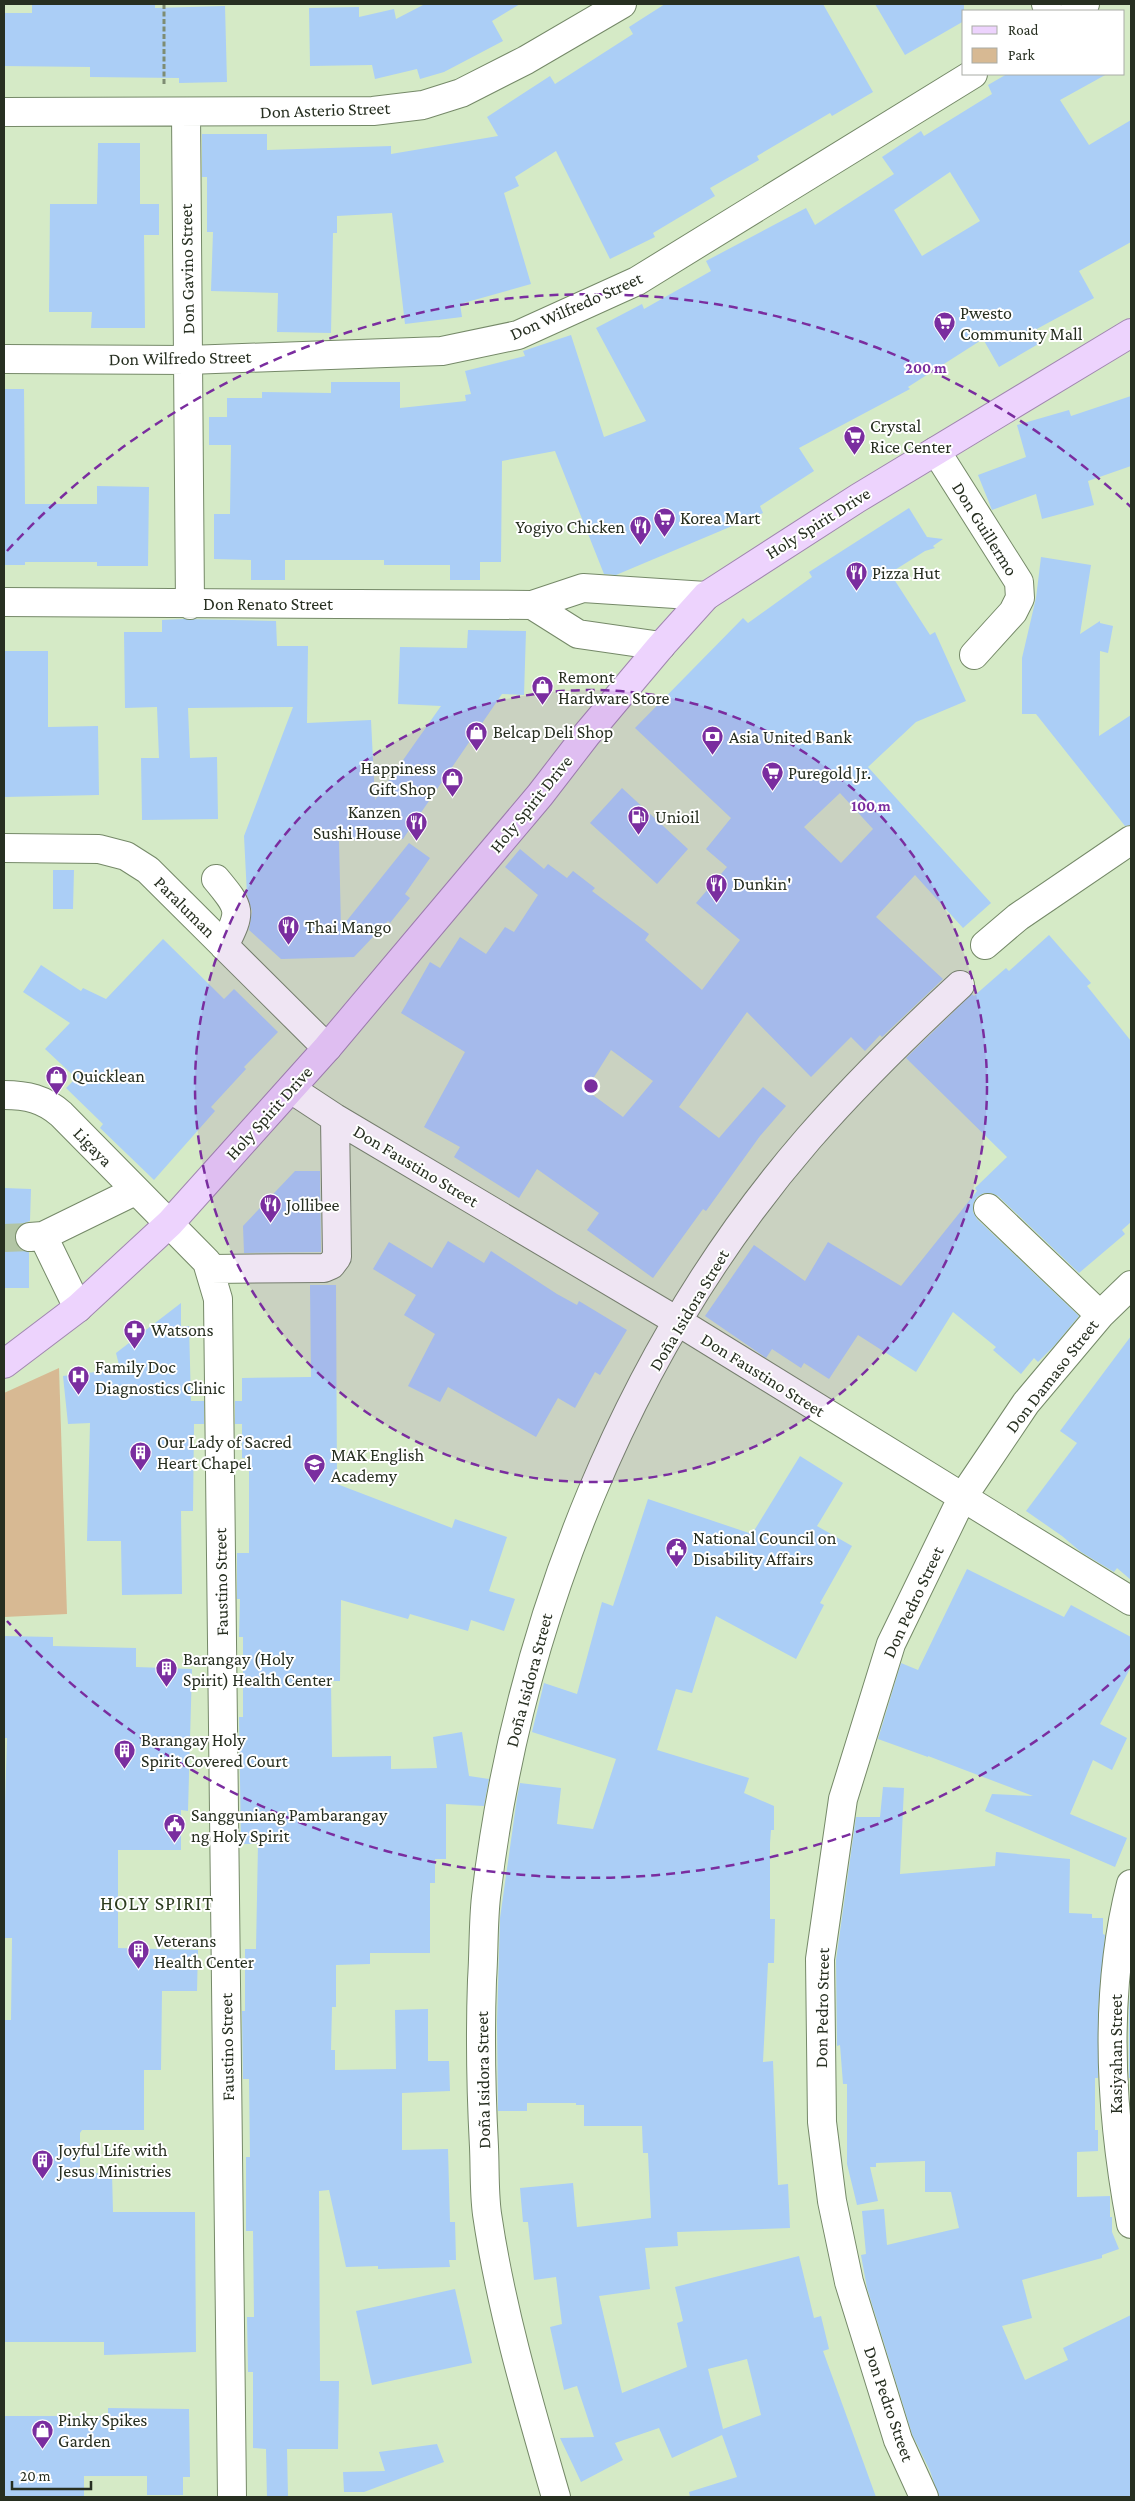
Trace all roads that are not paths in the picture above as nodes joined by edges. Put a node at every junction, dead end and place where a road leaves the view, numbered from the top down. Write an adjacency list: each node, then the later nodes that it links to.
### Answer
1 (622, 4): 4 (street, Don Asterio Street)
2 (972, 75): 7 (street, Don Wilfredo Street)
3 (4, 112): 4 (street, Don Asterio Street)
4 (175, 113): 7 (street, Don Gavino Street)
5 (1131, 333): 8 (main road, Holy Spirit Drive)
6 (4, 359): 7 (street, Don Wilfredo Street)
7 (188, 360): 11 (street, Don Gavino Street)
8 (936, 451): 9 (main road, Holy Spirit Drive); 14 (street, Don Guillermo)
9 (706, 596): 12 (street, Don Renato Street); 13 (main road, Holy Spirit Drive)
10 (4, 602): 11 (street, Don Renato Street)
11 (190, 605): 12 (street, Don Renato Street)
12 (532, 605): 13 (street)
13 (661, 646): 21 (main road, Holy Spirit Drive)
14 (974, 655)
15 (1131, 840): 18 (street)
16 (4, 848): 19 (street, Paraluman)
17 (216, 879): 19 (street)
18 (985, 945)
19 (224, 946): 21 (street, Paraluman)
20 (960, 985): 32 (street, Doña Isidora Street)
21 (327, 1048): 22 (main road, Holy Spirit Drive)
22 (291, 1089): 24 (street, Don Faustino Street); 27 (main road, Holy Spirit Drive)
23 (4, 1095): 25 (street, Ligaya)
24 (335, 1118): 28 (street); 32 (street, Don Faustino Street)
25 (135, 1191): 27 (street, Ligaya); 30 (street)
26 (988, 1208): 31 (street)
27 (170, 1223): 28 (street, Faustino Street); 30 (main road, Holy Spirit Drive)
28 (211, 1269): 38 (street, Faustino Street)
29 (1131, 1285): 31 (street, Don Damaso Street)
30 (78, 1308): 33 (main road, Holy Spirit Drive)
31 (1100, 1315): 34 (street, Don Damaso Street)
32 (678, 1322): 34 (street, Don Faustino Street); 39 (street, Doña Isidora Street)
33 (4, 1364)
34 (962, 1498): 35 (street, Don Faustino Street); 40 (street, Don Pedro Street)
35 (1131, 1601)
36 (1131, 1884): 37 (street, Kasiyahan Street)
37 (1131, 2224)
38 (232, 2497)
39 (556, 2497)
40 (924, 2497)

